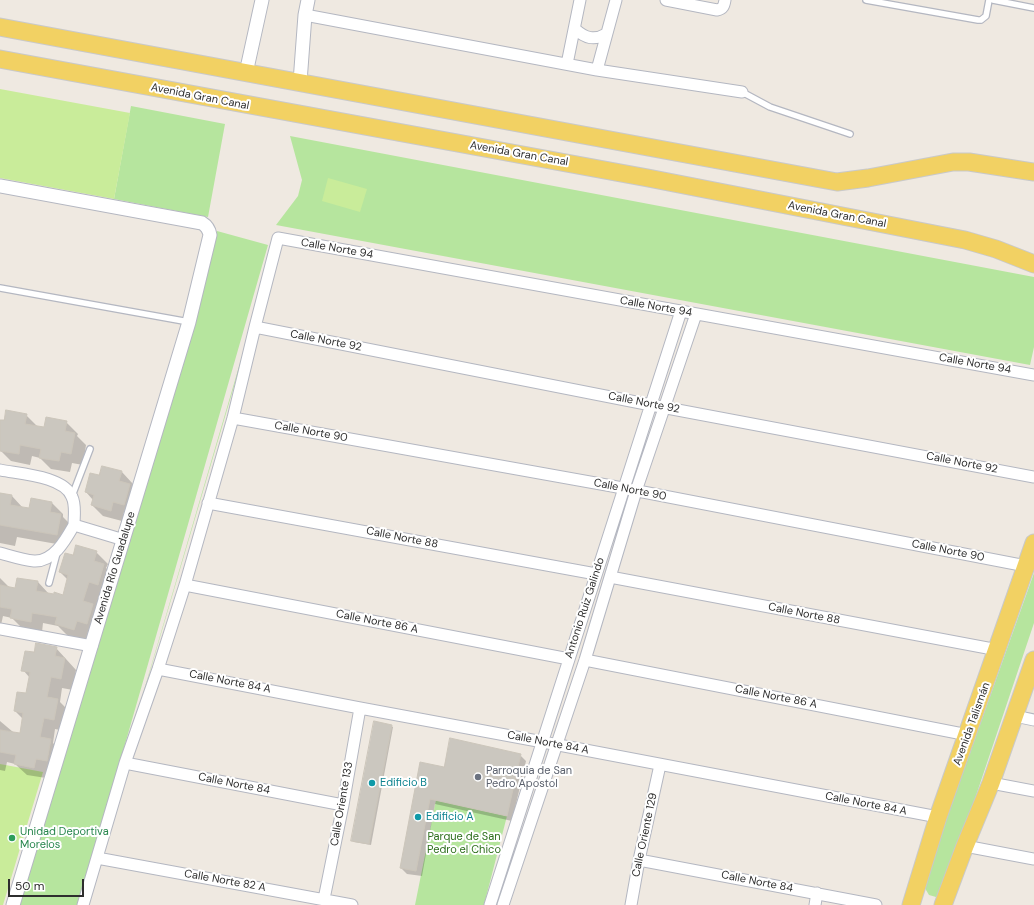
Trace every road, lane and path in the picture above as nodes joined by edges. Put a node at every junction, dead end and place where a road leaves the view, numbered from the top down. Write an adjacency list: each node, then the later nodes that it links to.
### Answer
1 (262, 0): 19 (street)
2 (308, 0): 12 (street)
3 (580, 0): 14 (street)
4 (616, 0): 15 (street)
5 (666, 0): 10 (street)
6 (725, 0): 10 (street)
7 (866, 0): 8 (lane)
8 (989, 0)
9 (993, 0): 11 (lane)
10 (703, 3)
11 (1034, 8)
12 (305, 15): 17 (street); 20 (street)
13 (0, 27): 19 (main road)
14 (575, 28): 15 (street); 17 (street)
15 (606, 34): 18 (street)
16 (0, 60): 25 (main road, Avenida Gran Canal)
17 (567, 64): 18 (street)
18 (597, 70): 21 (street)
19 (246, 73): 20 (main road)
20 (300, 82): 23 (main road)
21 (742, 92): 22 (lane)
22 (850, 134)
23 (1034, 172)
24 (0, 186): 29 (street, Avenida Río Guadalupe)
25 (1034, 264)
26 (0, 288): 29 (lane)
27 (681, 311): 28 (street, Calle Norte 94); 30 (street, Calle Norte 94); 32 (street, Antonio Ruiz Galindo)
28 (696, 314): 31 (street, Calle Norte 94); 33 (street, Antonio Ruiz Galindo)
29 (189, 322): 43 (street, Avenida Río Guadalupe)
30 (255, 327): 32 (street, Calle Norte 92); 34 (street)
31 (1034, 375)
32 (651, 405): 33 (street, Calle Norte 92); 38 (street, Antonio Ruiz Galindo)
33 (664, 407): 37 (street, Calle Norte 92); 39 (street, Antonio Ruiz Galindo)
34 (233, 418): 38 (street, Calle Norte 90); 41 (street)
35 (90, 449): 40 (lane)
36 (0, 470): 40 (street)
37 (1034, 477)
38 (623, 489): 39 (street, Calle Norte 90); 48 (street, Antonio Ruiz Galindo)
39 (636, 491): 47 (street, Calle Norte 90); 49 (street, Antonio Ruiz Galindo)
40 (72, 496): 42 (street)
41 (208, 503): 48 (street, Calle Norte 88); 51 (street)
42 (74, 525): 43 (street); 45 (street)
43 (124, 540): 53 (street, Avenida Río Guadalupe)
44 (1034, 543): 47 (main road, Avenida Talismán)
45 (59, 548): 46 (street); 50 (lane)
46 (0, 553)
47 (1026, 566): 54 (main road, Avenida Talismán)
48 (596, 574): 55 (street, Antonio Ruiz Galindo)
49 (610, 578): 54 (street, Calle Norte 88); 56 (street, Antonio Ruiz Galindo)
50 (49, 583)
51 (185, 585): 55 (street, Calle Norte 86 A); 58 (street)
52 (0, 629): 53 (street)
53 (92, 646): 77 (street, Avenida Río Guadalupe)
54 (998, 650): 62 (main road, Avenida Talismán)
55 (569, 658): 63 (street, Antonio Ruiz Galindo)
56 (585, 660): 62 (street, Calle Norte 86 A); 64 (street, Antonio Ruiz Galindo)
57 (1034, 660): 60 (main road)
58 (158, 669): 59 (street, Calle Norte 84 A); 65 (street)
59 (360, 708): 63 (street, Calle Norte 84 A); 69 (street, Calle Oriente 133)
60 (1014, 716): 61 (street); 67 (main road)
61 (1034, 720)
62 (968, 735): 70 (main road, Avenida Talismán)
63 (543, 742): 64 (street, Calle Norte 84 A); 80 (street, Antonio Ruiz Galindo)
64 (557, 744): 66 (street, Calle Norte 84 A); 81 (street, Antonio Ruiz Galindo)
65 (125, 763): 69 (street, Calle Norte 84); 72 (street)
66 (660, 765): 70 (street, Calle Norte 84 A); 74 (street, Calle Oriente 129)
67 (991, 783): 68 (street); 71 (main road)
68 (1034, 791)
69 (343, 805): 76 (street, Calle Oriente 133)
70 (938, 817): 85 (main road, Avenida Talismán)
71 (965, 846): 73 (street); 86 (main road)
72 (97, 858): 76 (street, Calle Norte 82 A); 78 (street)
73 (1034, 859)
74 (638, 860): 75 (street, Calle Norte 84); 82 (street, Calle Oriente 129)
75 (817, 893): 83 (street); 84 (street, Calle Norte 84)
76 (324, 899): 79 (street, Calle Norte 82 A)
77 (13, 905)
78 (83, 905)
79 (352, 905)
80 (490, 905)
81 (503, 905)
82 (631, 905)
83 (815, 905)
84 (876, 905)
85 (911, 905)
86 (943, 905)

